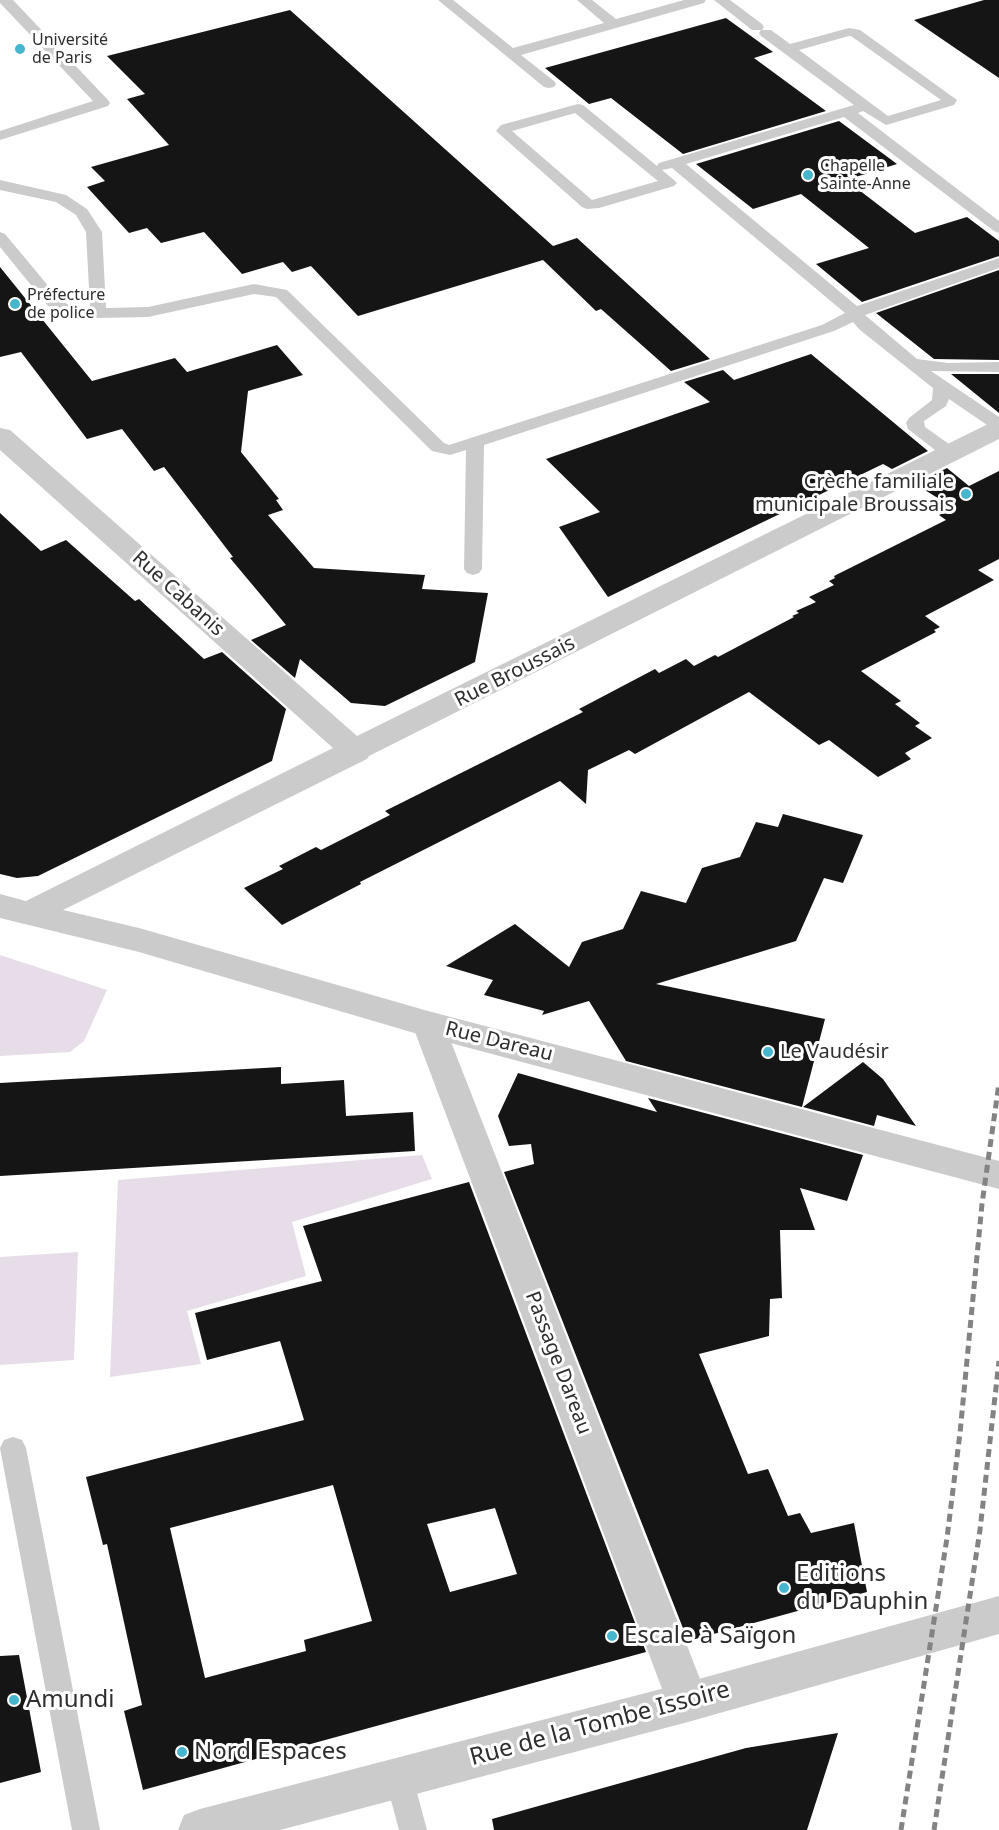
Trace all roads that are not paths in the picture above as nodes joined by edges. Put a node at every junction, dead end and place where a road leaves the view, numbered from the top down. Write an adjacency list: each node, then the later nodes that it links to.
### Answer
1 (6, 0): 12 (lane)
2 (445, 0): 8 (lane)
3 (584, 0): 6 (lane)
4 (699, 0): 6 (lane)
5 (721, 0): 7 (lane)
6 (614, 24): 8 (lane)
7 (788, 50): 9 (lane); 9 (lane)
8 (512, 53): 10 (lane)
9 (865, 105): 11 (lane)
10 (578, 108): 14 (lane); 14 (lane)
11 (846, 111): 13 (lane); 16 (lane)
12 (0, 136)
13 (675, 163): 14 (lane); 20 (lane)
14 (653, 170)
15 (0, 185): 19 (lane)
16 (999, 228)
17 (0, 237): 19 (lane)
18 (999, 263): 20 (lane)
19 (98, 314): 26 (lane)
20 (855, 314): 21 (lane); 26 (lane)
21 (913, 364): 22 (lane); 23 (lane)
22 (999, 367)
23 (941, 387): 24 (lane); 27 (lane)
24 (999, 427): 27 (street, Rue Broussais)
25 (0, 436): 29 (street, Rue Cabanis)
26 (475, 442): 28 (lane)
27 (950, 453): 29 (street, Rue Broussais)
28 (473, 569)
29 (356, 752): 30 (street, Rue Broussais)
30 (14, 910): 31 (street, Rue Dareau)
31 (428, 1024): 32 (street, Rue Dareau); 35 (street, Passage Dareau)
32 (999, 1175)
33 (13, 1448): 37 (lane)
34 (999, 1615): 35 (street, Rue de la Tombe Issoire)
35 (687, 1702): 36 (street, Rue de la Tombe Issoire)
36 (399, 1778): 38 (street, Rue de la Tombe Issoire); 39 (lane)
37 (86, 1830)
38 (200, 1830)
39 (413, 1830)

